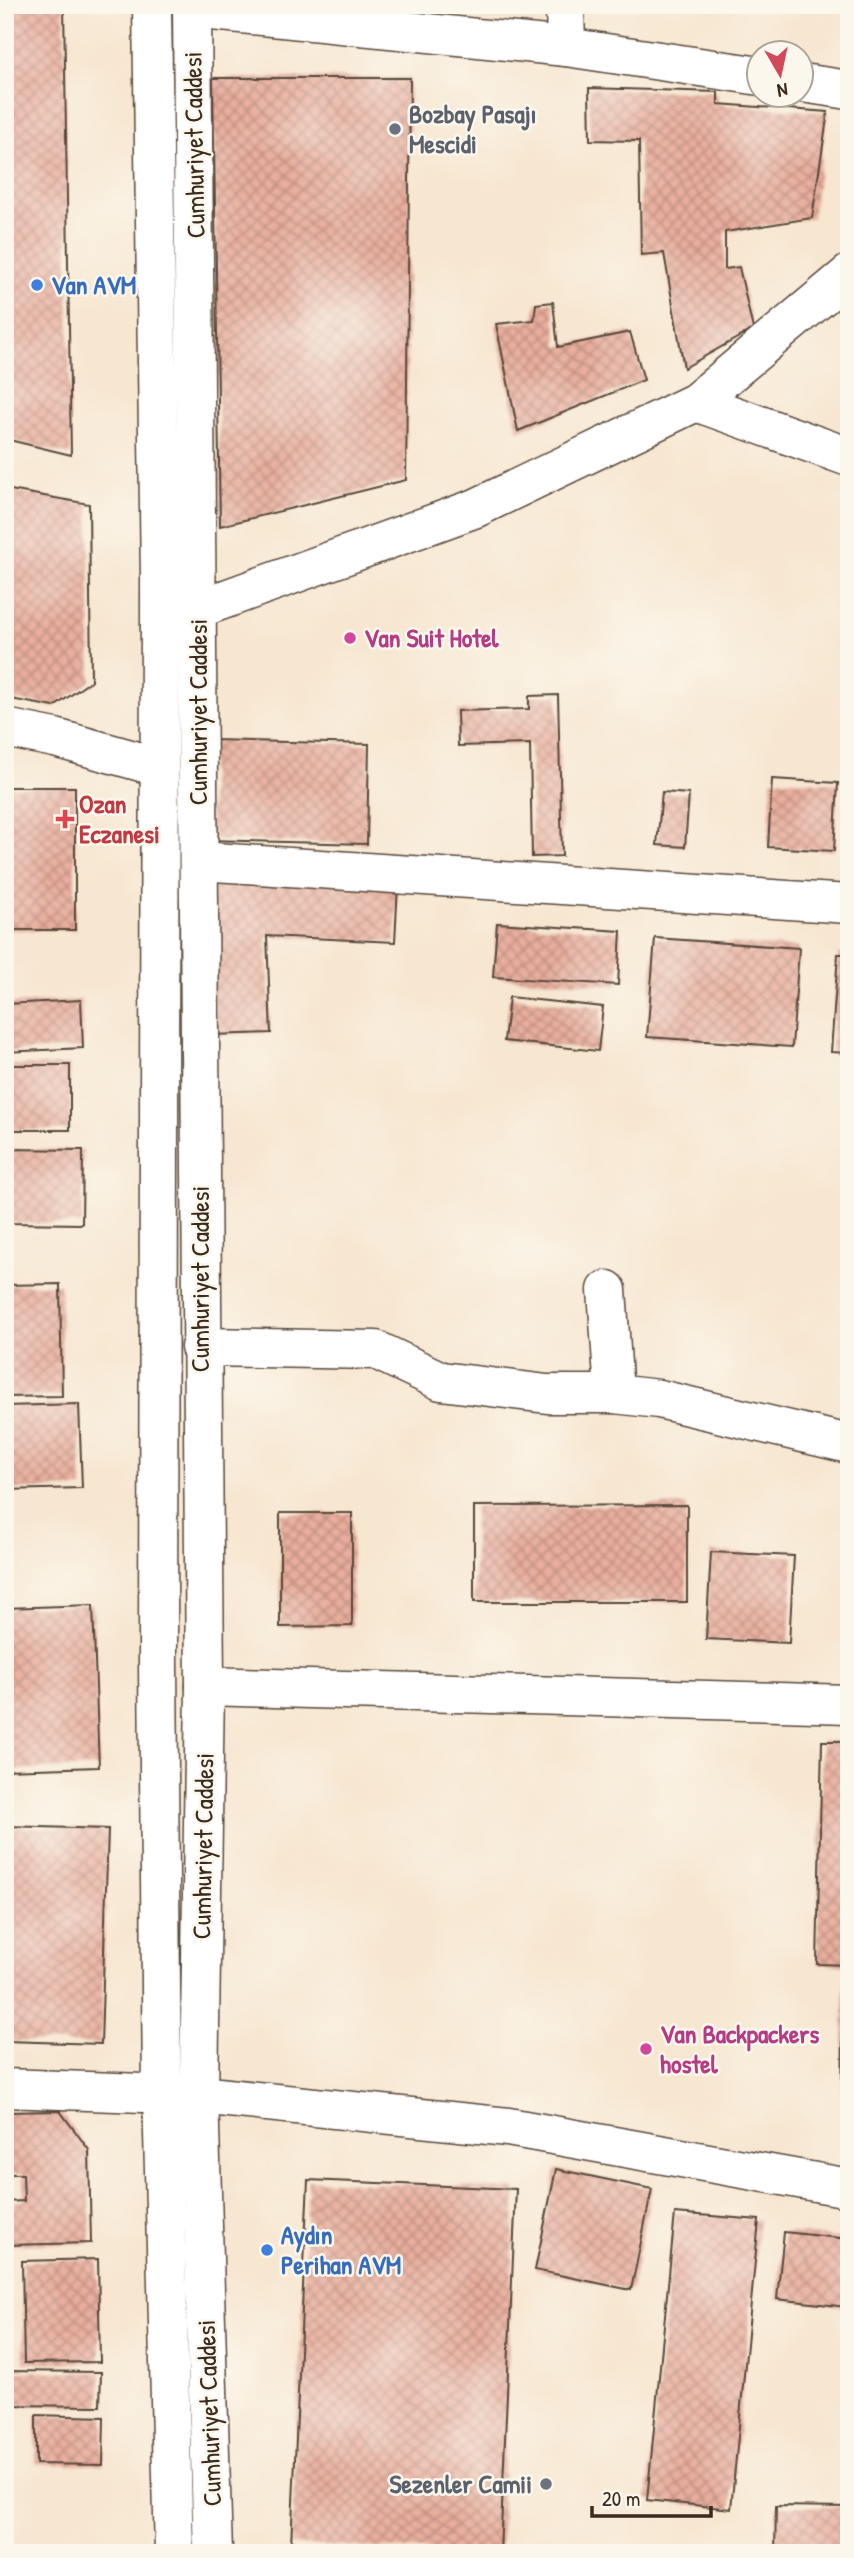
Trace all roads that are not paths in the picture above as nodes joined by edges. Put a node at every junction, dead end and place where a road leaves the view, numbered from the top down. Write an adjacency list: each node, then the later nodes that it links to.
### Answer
1 (152, 5): 13 (main road, Cumhuriyet Caddesi)
2 (565, 5): 4 (main road)
3 (192, 7): 4 (main road); 11 (main road, Cumhuriyet Caddesi)
4 (566, 47): 5 (main road)
5 (746, 74)
6 (816, 85): 7 (main road)
7 (849, 90)
8 (849, 274): 9 (main road)
9 (696, 402): 10 (main road); 11 (main road)
10 (849, 457)
11 (198, 609): 14 (main road, Cumhuriyet Caddesi)
12 (5, 728): 13 (main road)
13 (159, 767): 23 (main road, Cumhuriyet Caddesi)
14 (199, 861): 15 (main road); 17 (main road, Cumhuriyet Caddesi)
15 (849, 904)
16 (607, 1290): 18 (main road)
17 (200, 1347): 18 (main road); 20 (main road, Cumhuriyet Caddesi)
18 (614, 1394): 19 (main road)
19 (849, 1444)
20 (205, 1686): 21 (main road); 24 (main road, Cumhuriyet Caddesi)
21 (849, 1704)
22 (5, 2088): 23 (main road)
23 (162, 2094): 24 (main road); 26 (main road, Cumhuriyet Caddesi)
24 (200, 2095): 25 (main road); 27 (main road, Cumhuriyet Caddesi)
25 (849, 2188)
26 (174, 2553)
27 (213, 2553)

